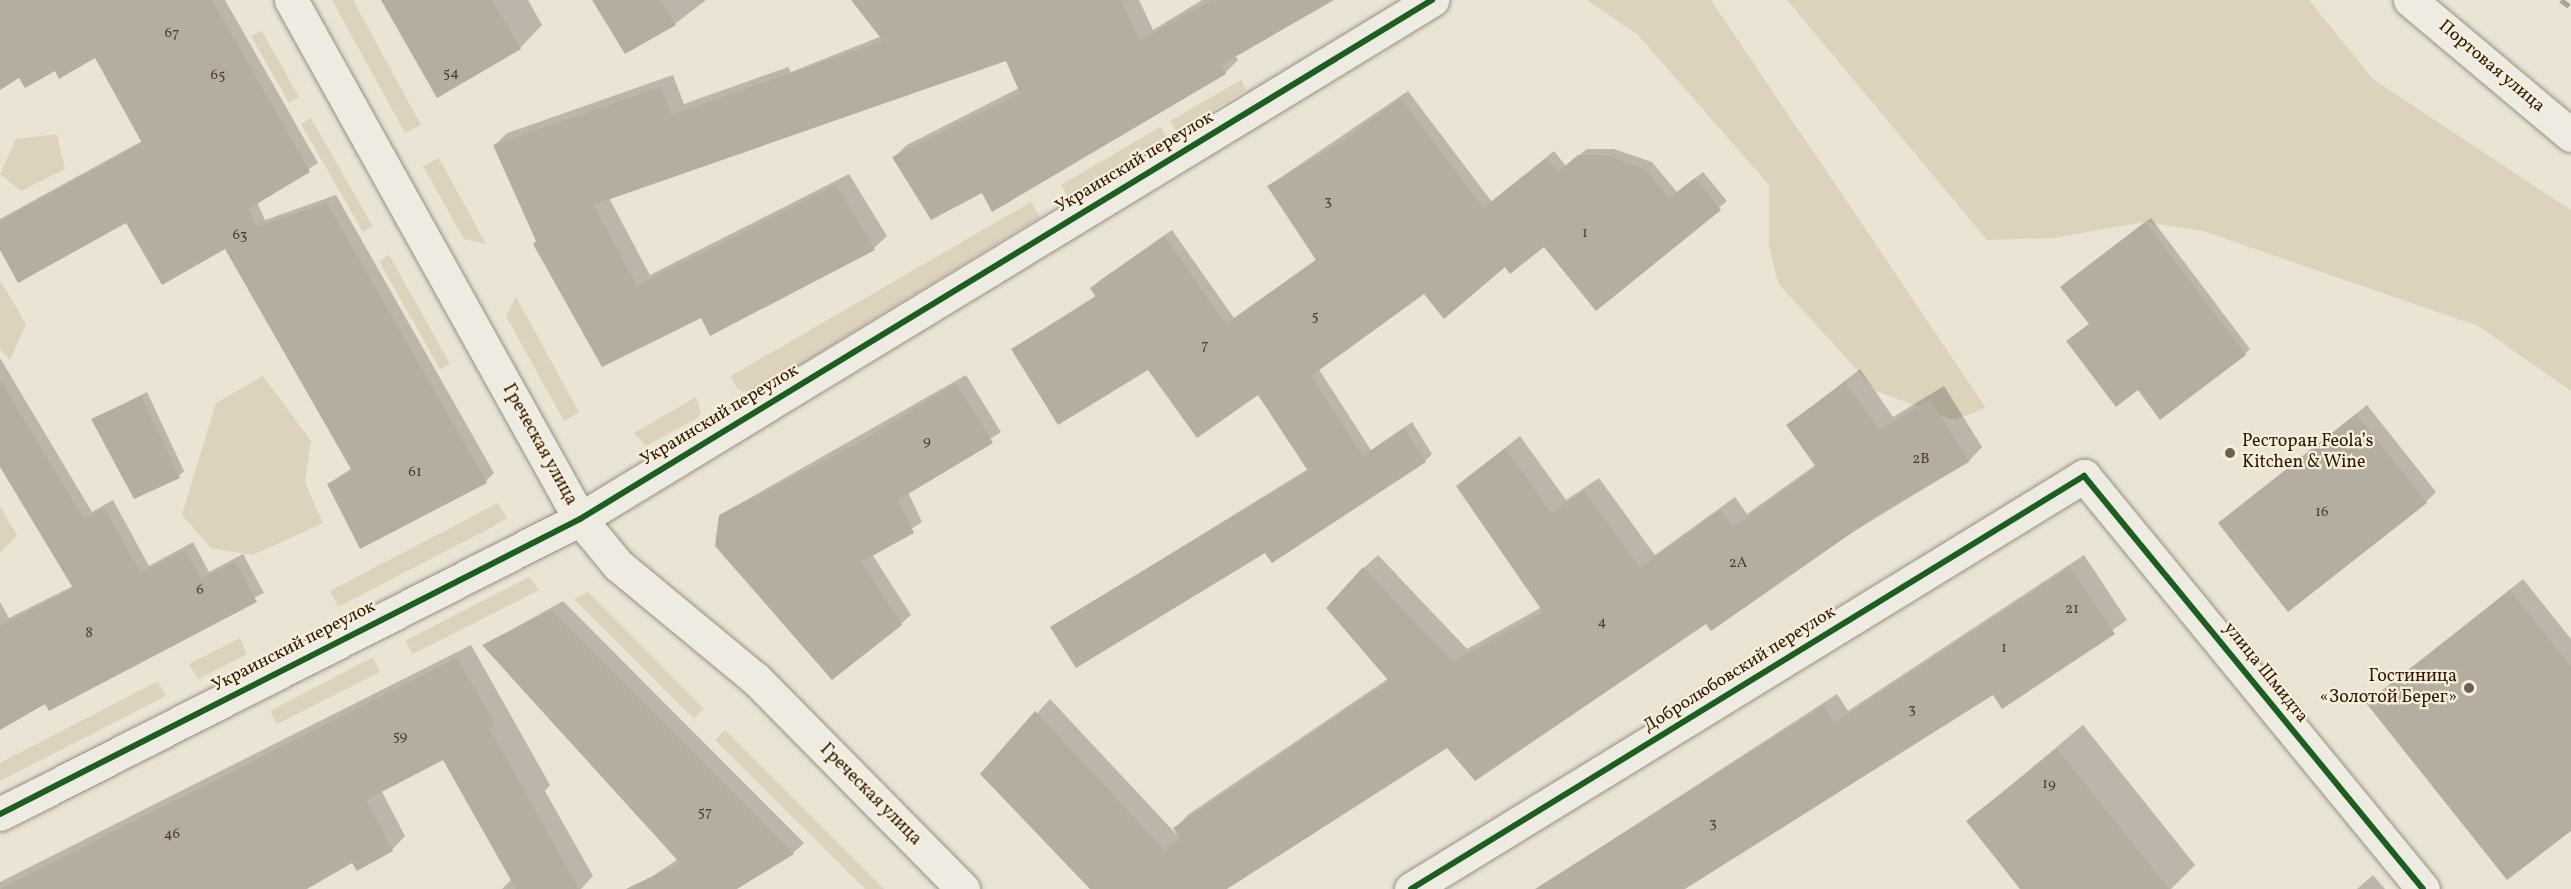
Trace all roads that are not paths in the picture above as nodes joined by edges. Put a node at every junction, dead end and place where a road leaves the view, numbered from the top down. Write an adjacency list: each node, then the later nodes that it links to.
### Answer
1 (291, 0): 6 (street, Греческая улица)
2 (1432, 0): 6 (street, Украинский переулок)
3 (2410, 0): 4 (street, Портовая улица)
4 (2571, 135)
5 (2084, 476): 9 (street, Добролюбовский переулок); 10 (street, улица Шмидта)
6 (580, 519): 7 (street, Украинский переулок); 8 (street, Греческая улица)
7 (0, 814)
8 (963, 889)
9 (1411, 889)
10 (2423, 889)

